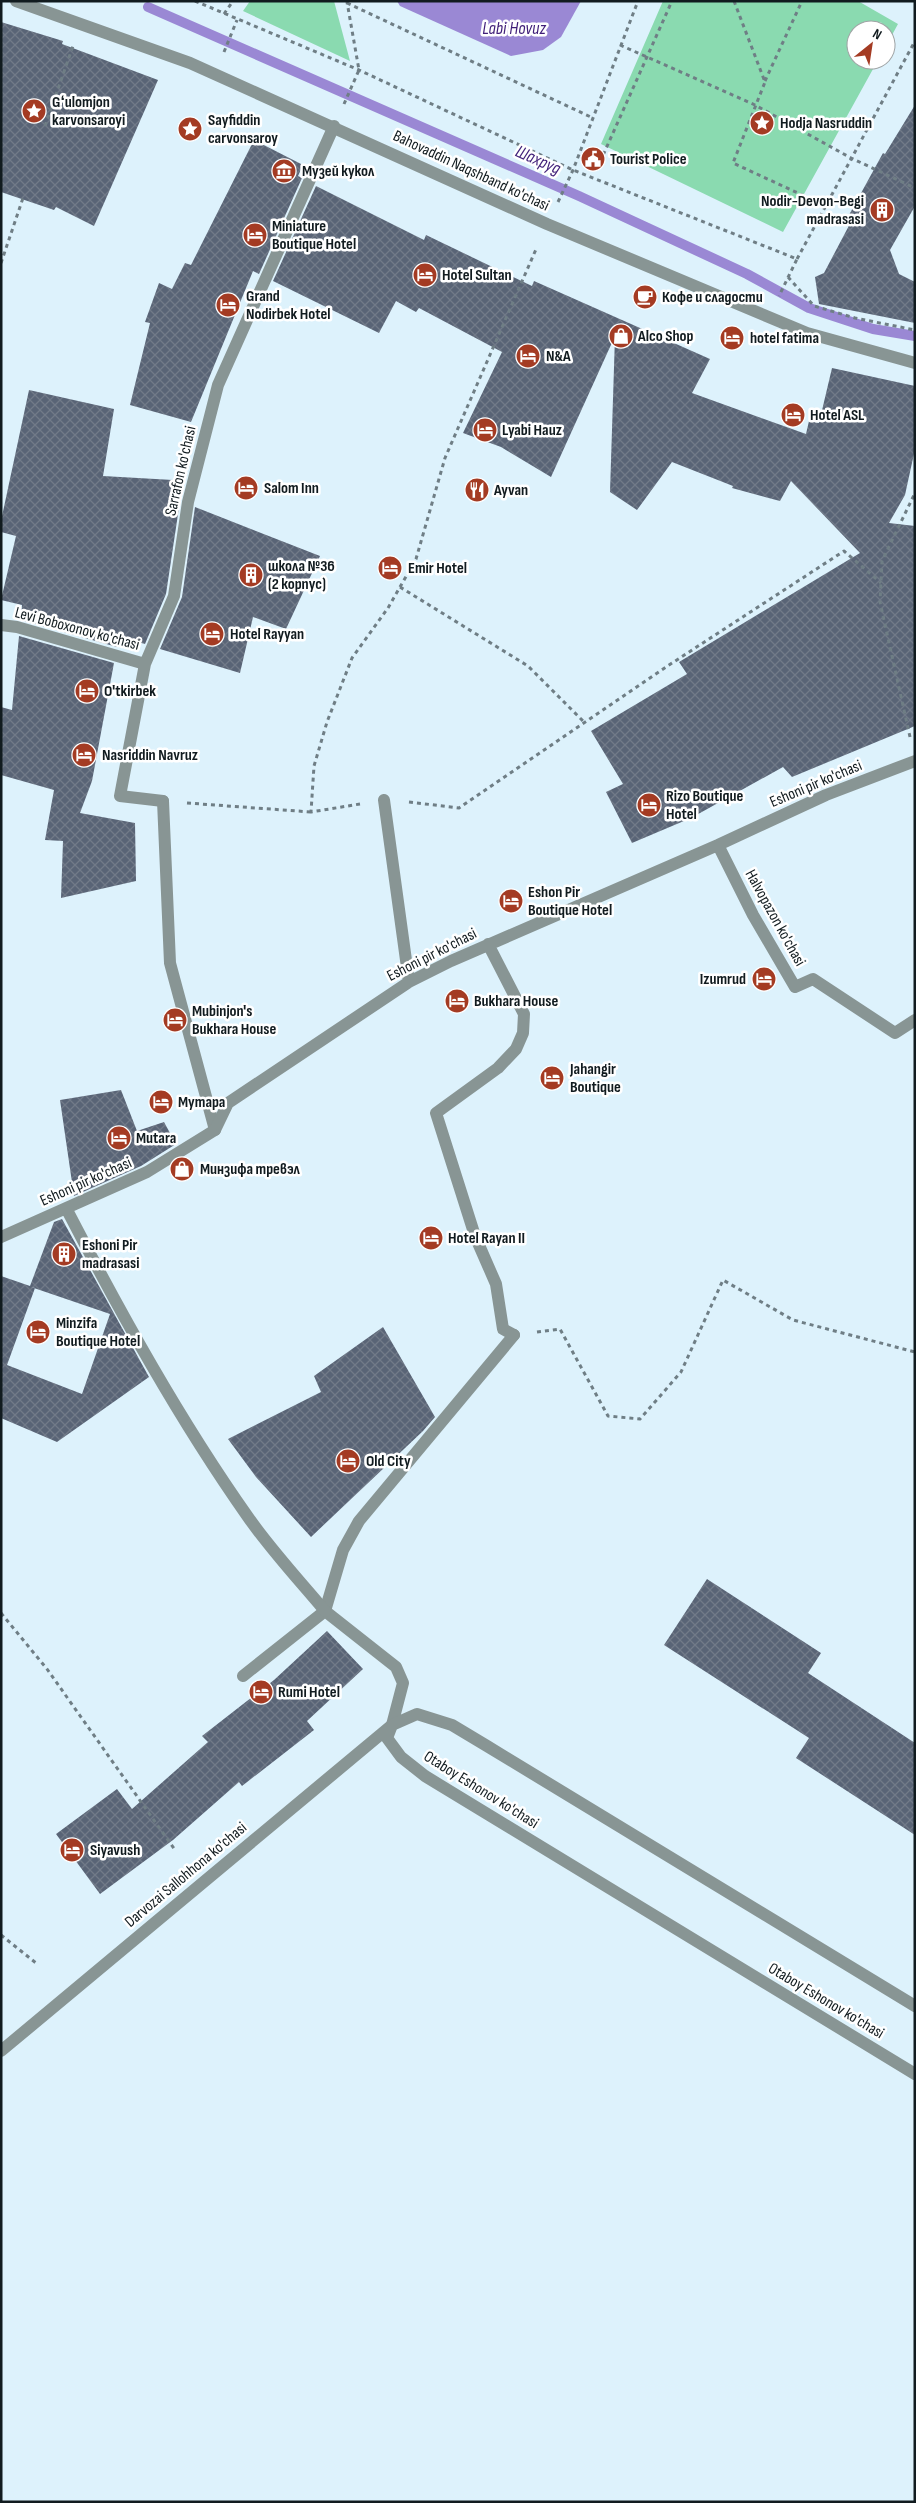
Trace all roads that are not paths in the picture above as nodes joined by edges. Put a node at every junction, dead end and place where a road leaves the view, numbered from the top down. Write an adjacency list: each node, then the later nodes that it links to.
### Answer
1 (16, 1): 2 (street, Bahovaddin Naqshband ko'chasi)
2 (334, 126): 3 (street, Bahovaddin Naqshband ko'chasi); 5 (street, Sarrafon ko'chasi)
3 (915, 363)
4 (1, 625): 5 (street, Levi Boboxonov ko'chasi)
5 (145, 664): 12 (street, Sarrafon ko'chasi)
6 (915, 761): 8 (street, Eshoni pir ko'chasi)
7 (384, 800): 10 (street)
8 (718, 845): 9 (street, Eshoni pir ko'chasi); 11 (street, Halvopazon ko'chasi)
9 (488, 944): 10 (street, Eshoni pir ko'chasi); 15 (street)
10 (409, 982): 12 (street, Eshoni pir ko'chasi)
11 (915, 1020)
12 (215, 1130): 13 (street, Eshoni pir ko'chasi)
13 (66, 1208): 14 (street, Eshoni pir ko'chasi); 15 (street)
14 (1, 1237)
15 (325, 1611): 16 (street); 17 (street)
16 (243, 1676)
17 (392, 1725): 18 (street); 19 (street, Darvozai Sallohhona ko'chasi); 20 (street, Otaboy Eshonov ko'chasi)
18 (915, 2006)
19 (1, 2051)
20 (915, 2074)

